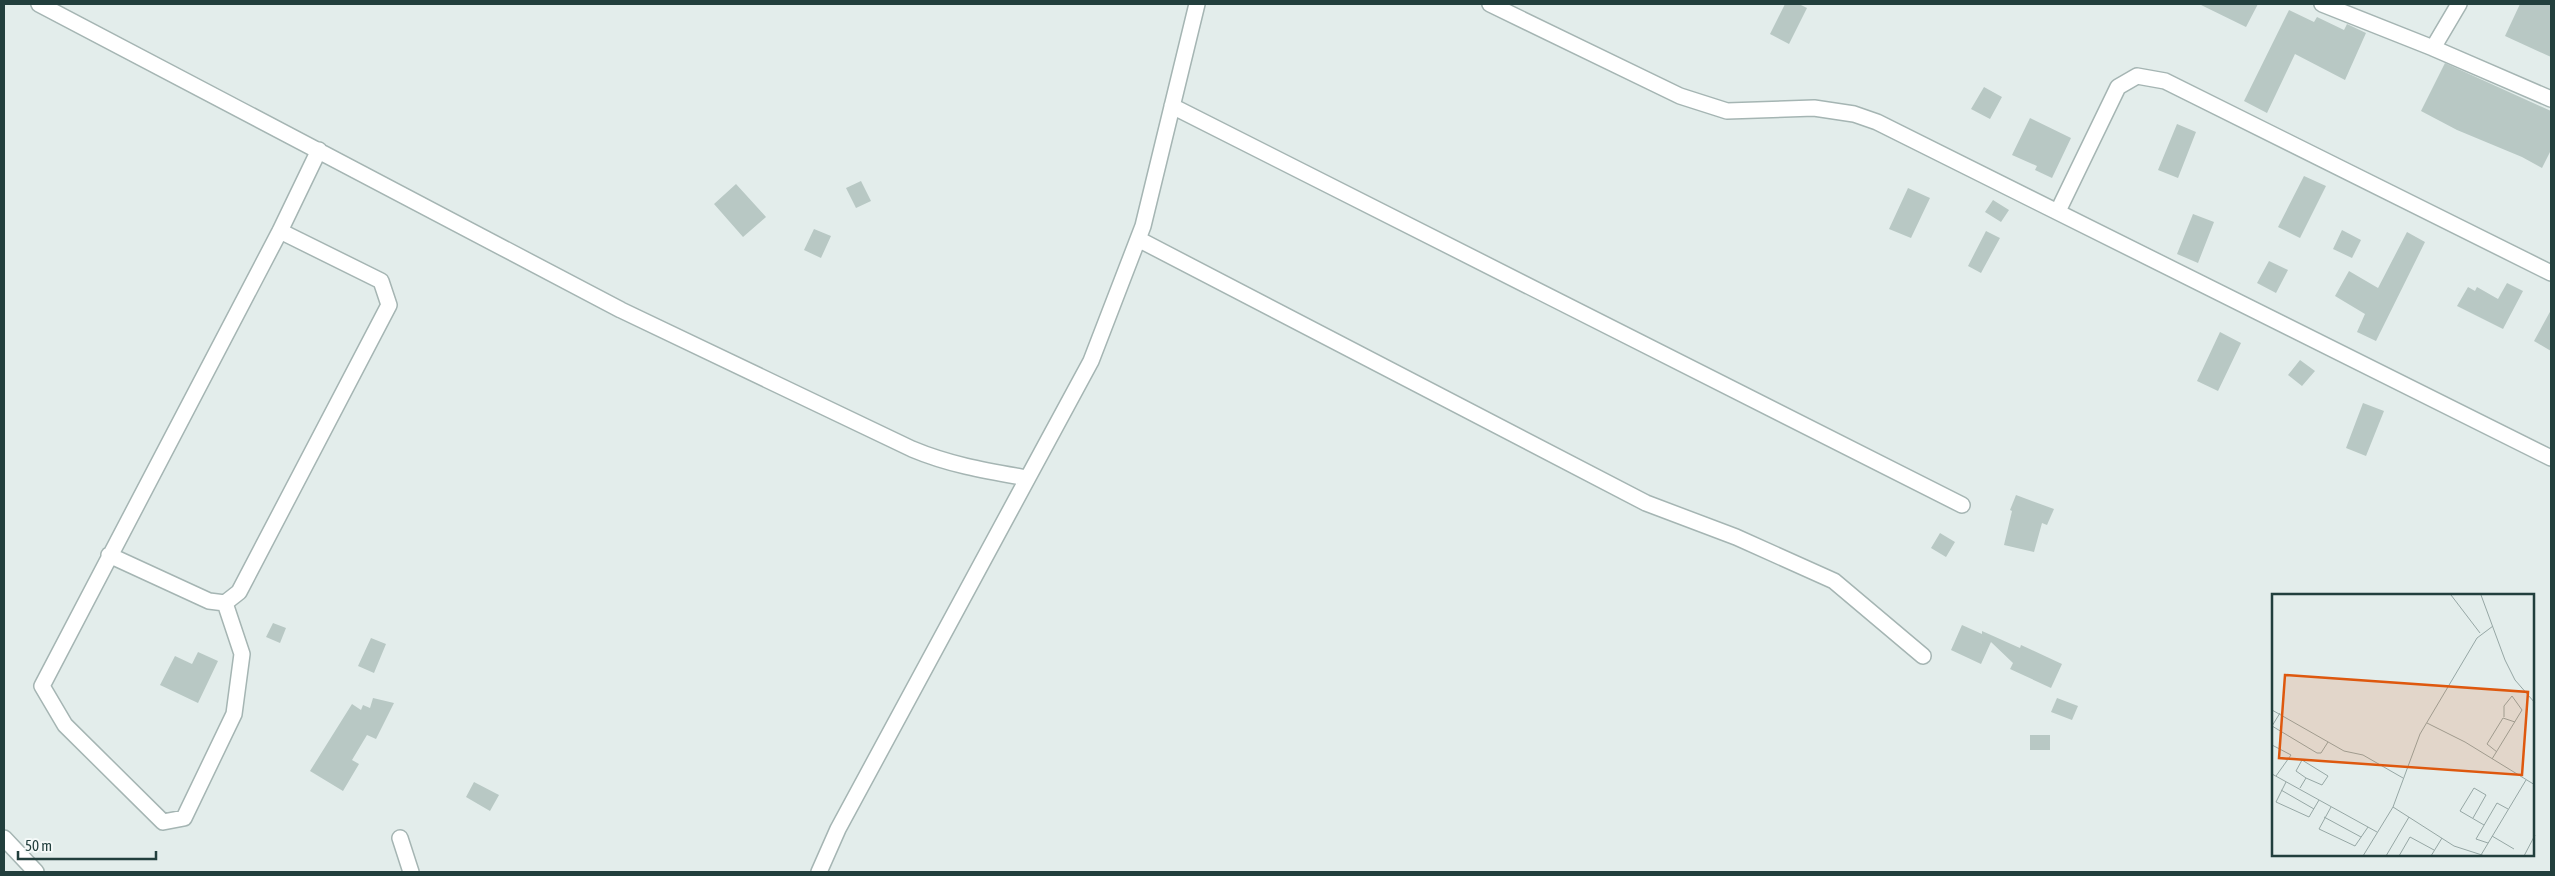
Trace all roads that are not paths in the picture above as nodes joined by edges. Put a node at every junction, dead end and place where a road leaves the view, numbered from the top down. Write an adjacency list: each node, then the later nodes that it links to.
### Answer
1 (39, 4): 9 (street)
2 (1197, 4): 8 (street)
3 (1490, 4): 10 (street)
4 (2322, 4): 6 (street)
5 (2459, 4): 6 (street)
6 (2433, 48): 7 (street)
7 (2551, 99)
8 (1172, 106): 12 (street); 16 (street)
9 (319, 150): 11 (street); 15 (street)
10 (2058, 211): 13 (street); 14 (street)
11 (280, 231): 17 (street); 18 (street)
12 (1138, 239): 15 (street); 19 (street)
13 (2551, 273)
14 (2551, 458)
15 (1027, 478): 24 (street)
16 (1962, 506)
17 (109, 555): 18 (street); 18 (street)
18 (225, 603)
19 (1923, 656)
20 (4, 838): 22 (street)
21 (400, 838): 23 (street)
22 (36, 872)
23 (411, 872)
24 (819, 872)

